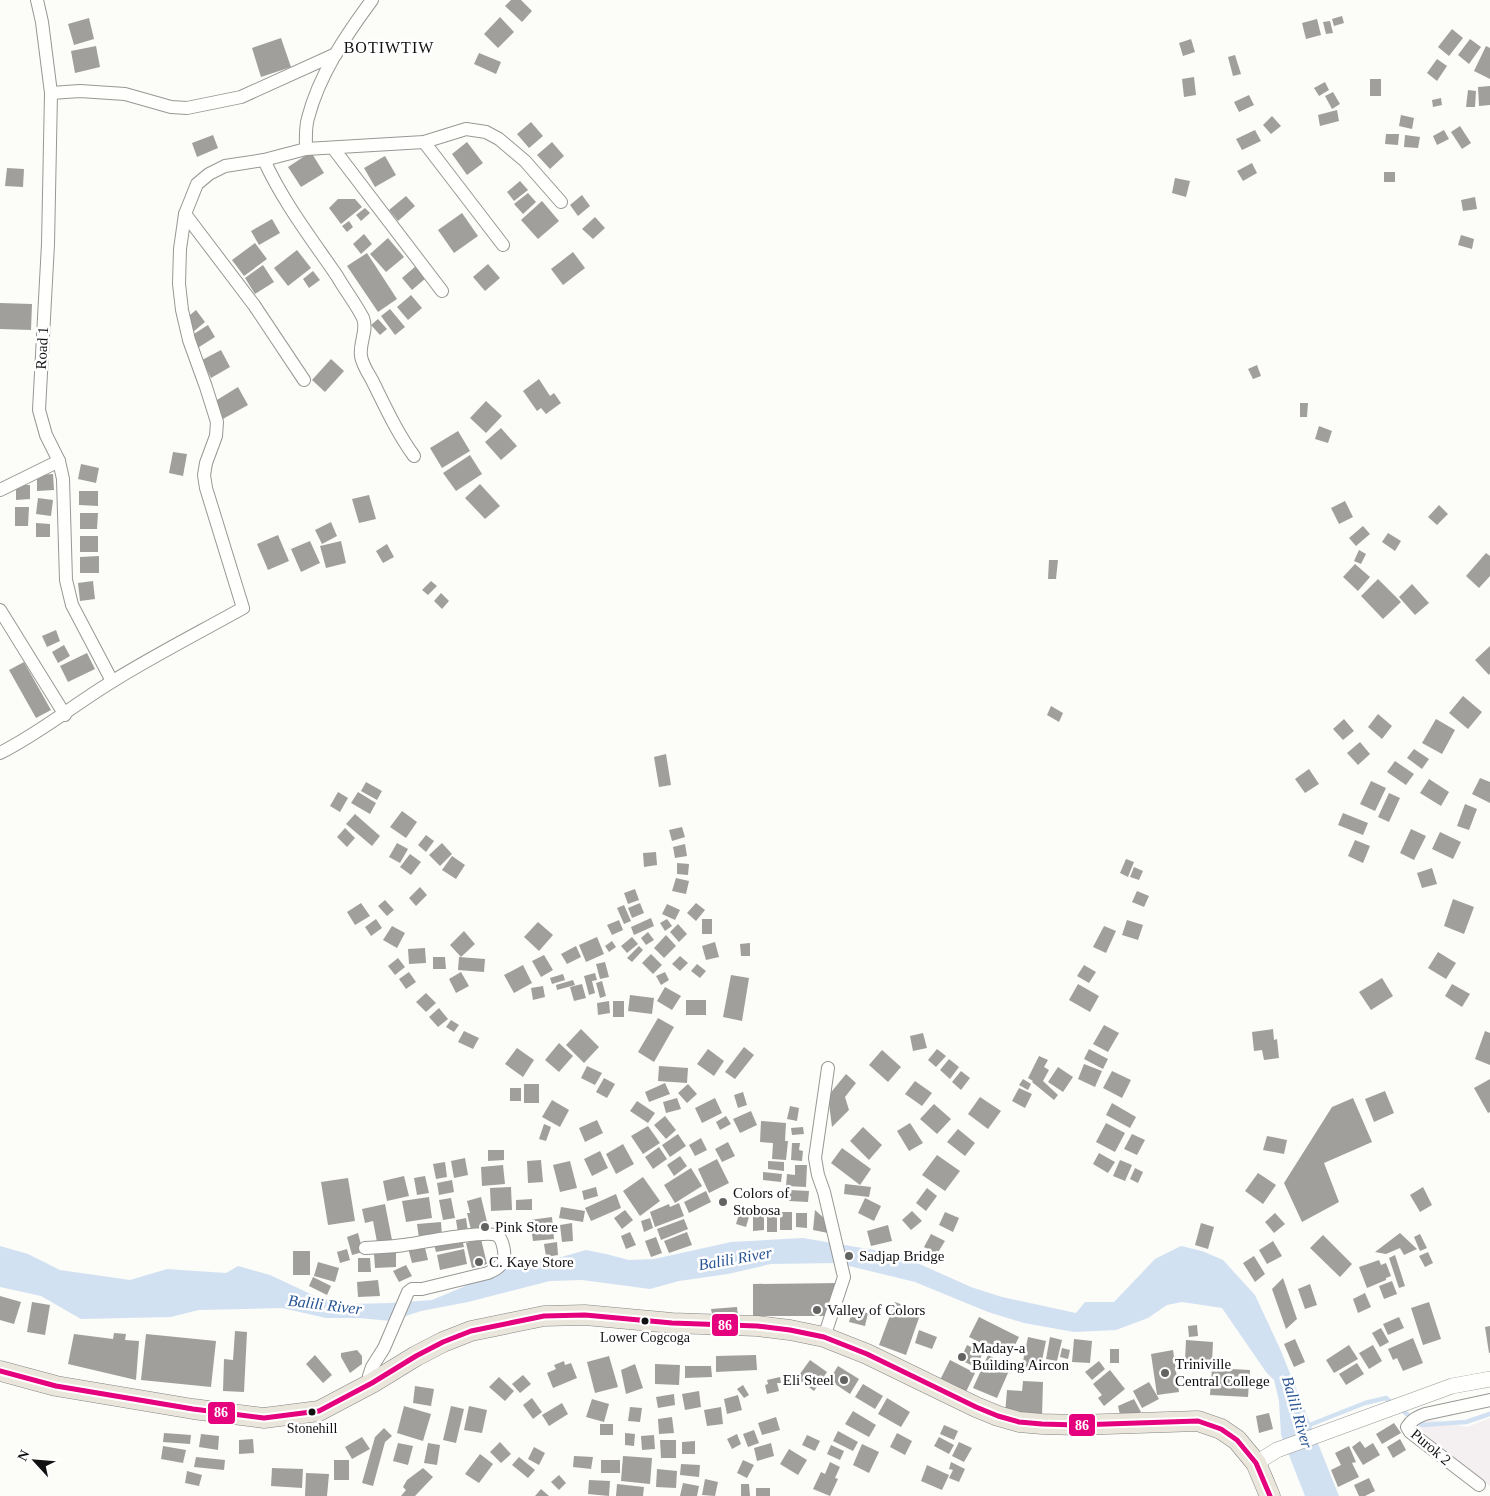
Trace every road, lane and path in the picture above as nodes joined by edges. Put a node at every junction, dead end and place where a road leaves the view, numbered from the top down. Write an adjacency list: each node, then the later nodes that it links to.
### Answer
1 (37, 0): 4 (street, Road 1)
2 (372, 0): 3 (street)
3 (336, 54): 4 (street); 7 (street)
4 (51, 93): 15 (street, Road 1)
5 (424, 142): 6 (street); 9 (street); 11 (street)
6 (332, 148): 7 (street); 12 (street)
7 (306, 149): 8 (street)
8 (264, 160): 10 (street); 14 (street)
9 (561, 202)
10 (185, 214): 13 (street); 18 (street)
11 (503, 245)
12 (442, 291)
13 (304, 380)
14 (414, 456)
15 (59, 461): 16 (street); 18 (street, Road 1)
16 (0, 490)
17 (0, 610): 19 (street)
18 (112, 681): 19 (street)
19 (65, 715): 20 (street)
20 (0, 753)
21 (828, 1068): 23 (street)
22 (365, 1248): 26 (street)
23 (824, 1337): 26 (highway); 28 (highway)
24 (0, 1371): 26 (highway)
25 (1490, 1379): 28 (street)
26 (372, 1383)
27 (1490, 1400): 29 (street, Purok 2)
28 (1256, 1463): 30 (highway)
29 (1478, 1485)
30 (1270, 1496)

